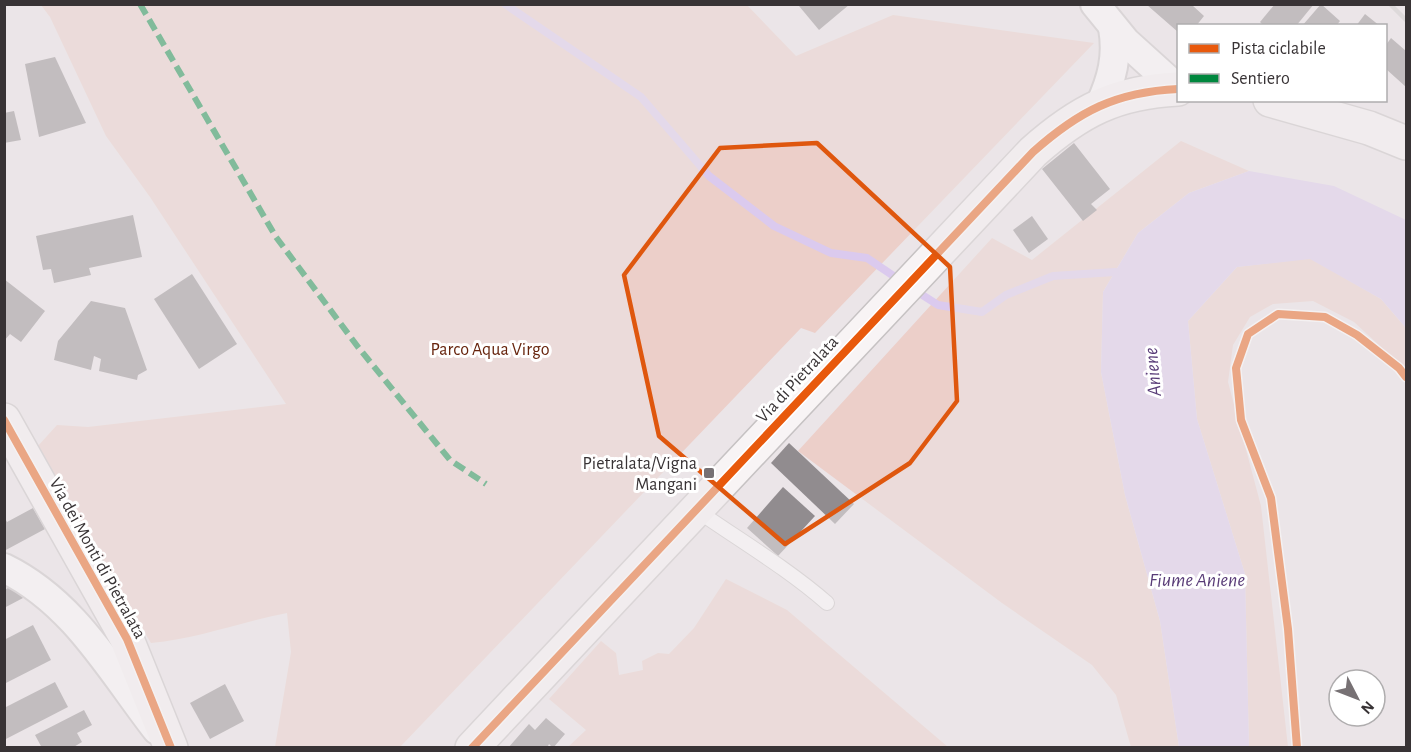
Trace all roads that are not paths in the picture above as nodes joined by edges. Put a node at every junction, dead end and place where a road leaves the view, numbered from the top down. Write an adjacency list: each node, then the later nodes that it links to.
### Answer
1 (1095, 4): 2 (street)
2 (1113, 28): 3 (street); 6 (street)
3 (1177, 87)
4 (1177, 89): 6 (street, Via di Pietralata)
5 (1277, 102): 7 (street)
6 (1100, 105): 9 (street, Via di Pietralata)
7 (1407, 143)
8 (4, 420): 12 (street, Via dei Monti di Pietralata)
9 (695, 509): 11 (lane); 13 (street, Via di Pietralata)
10 (4, 568): 12 (street)
11 (827, 603)
12 (170, 747)
13 (472, 747)

